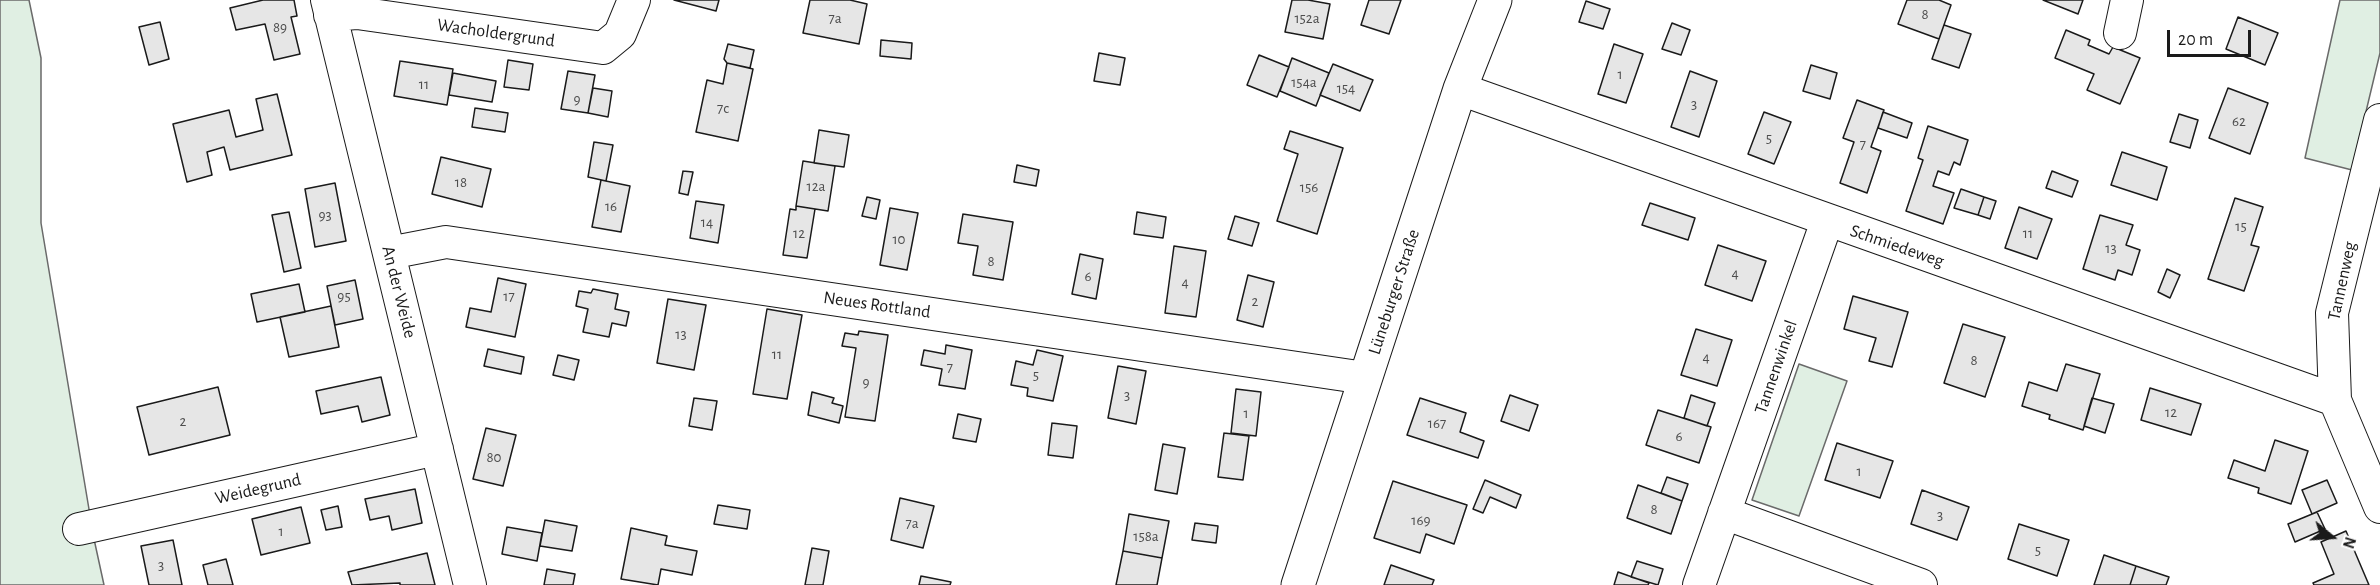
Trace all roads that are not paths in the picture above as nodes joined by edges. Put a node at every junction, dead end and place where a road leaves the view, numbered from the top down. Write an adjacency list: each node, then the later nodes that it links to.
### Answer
1 (634, 0): 4 (street, Wacholdergrund)
2 (1495, 0): 6 (main road, Lüneburger Straße)
3 (2127, 0): 5 (street)
4 (328, 8): 9 (street, An der Weide)
5 (2120, 33)
6 (1460, 89): 8 (street, Schmiedeweg); 10 (main road, Lüneburger Straße)
7 (2380, 120): 11 (street, Tannenweg)
8 (1827, 221): 11 (street, Schmiedeweg); 14 (street, Tannenwinkel)
9 (389, 253): 10 (street, Neues Rottland); 12 (street, An der Weide)
10 (1365, 378): 17 (main road, Lüneburger Straße)
11 (2335, 400): 13 (street, Tannenweg)
12 (436, 449): 15 (street, Weidegrund); 16 (street, An der Weide)
13 (2380, 507)
14 (1724, 513): 18 (street, Tannenwinkel); 19 (street)
15 (79, 529)
16 (470, 585)
17 (1298, 585)
18 (1699, 585)
19 (1921, 585)

